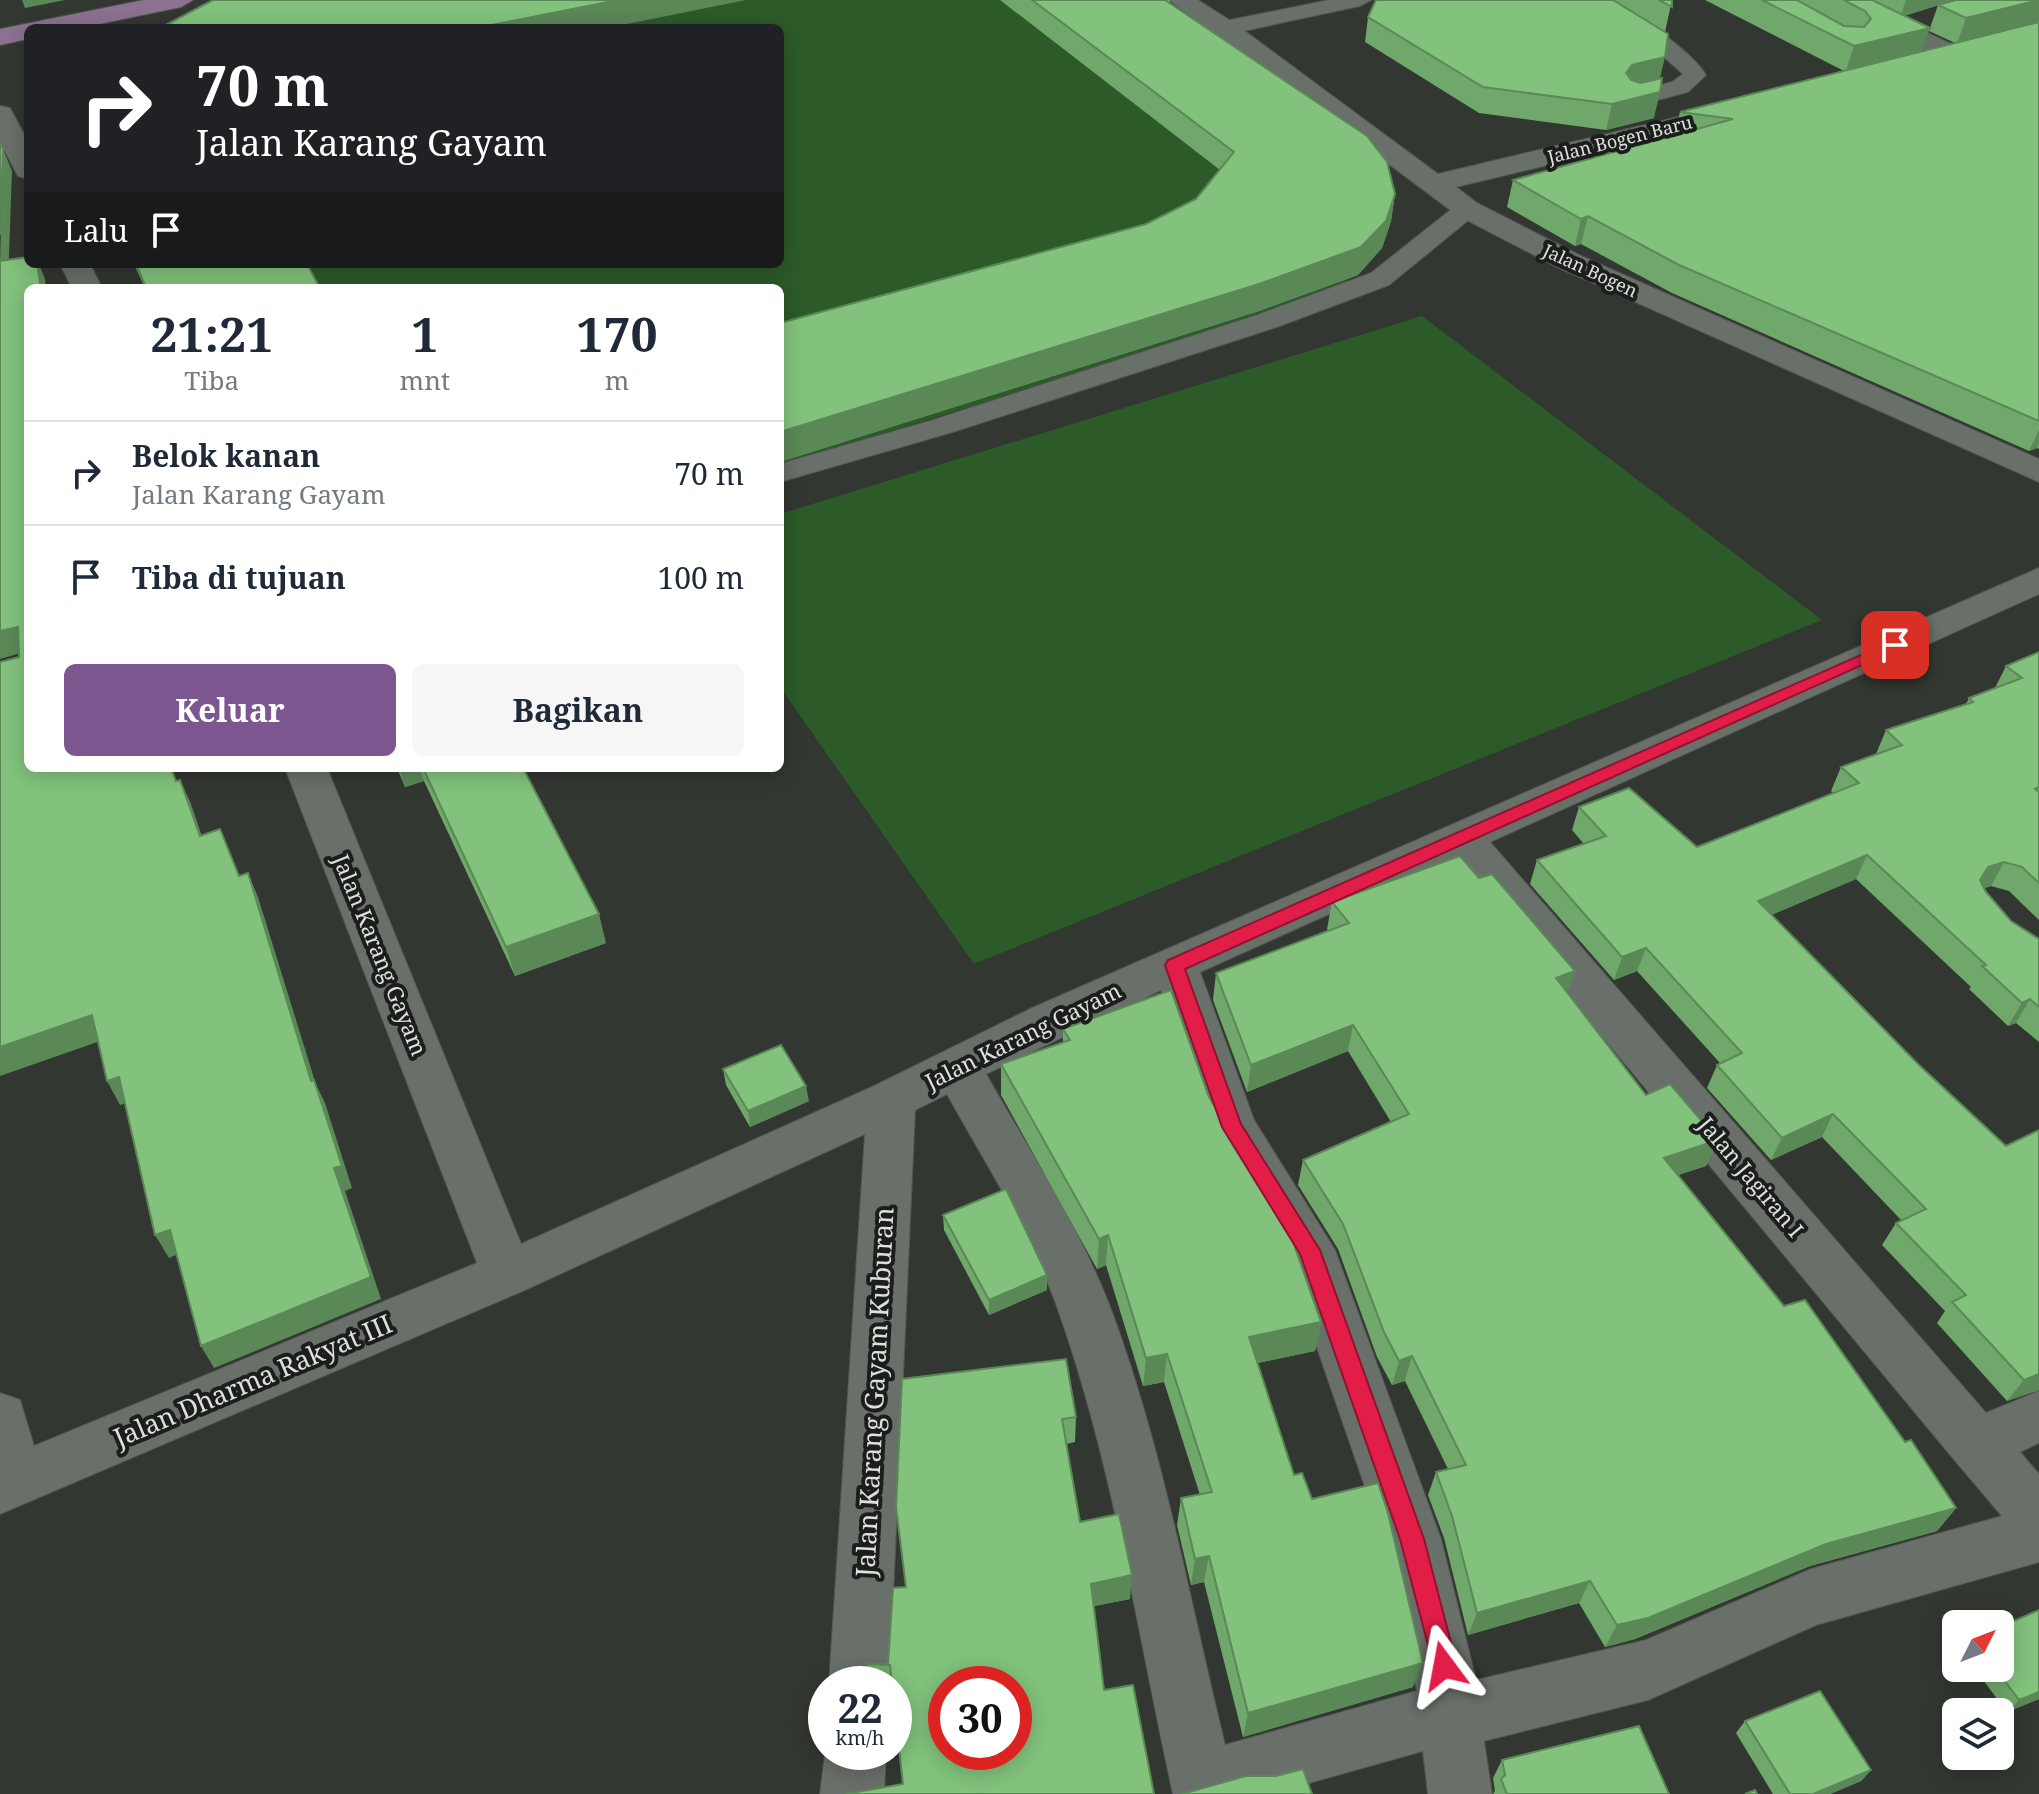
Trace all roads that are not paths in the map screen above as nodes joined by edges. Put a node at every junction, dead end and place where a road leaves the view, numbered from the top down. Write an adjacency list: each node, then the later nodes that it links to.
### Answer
1 (181, 0): 7 (main road)
2 (1181, 0): 8 (street, Jalan Bogen)
3 (1360, 0): 8 (lane)
4 (1584, 0): 15 (lane)
5 (1838, 0): 9 (street)
6 (1939, 17): 9 (street)
7 (63, 24)
8 (1225, 28): 19 (street, Jalan Bogen)
9 (1898, 29): 13 (street)
10 (24, 32): 11 (main road)
11 (0, 37)
12 (1983, 49): 13 (street)
13 (1955, 56): 14 (street)
14 (1914, 67)
15 (1635, 99)
16 (1752, 107): 19 (street, Jalan Bogen Baru)
17 (0, 114): 18 (street)
18 (24, 162)
19 (1432, 184): 20 (street, Jalan Bogen)
20 (1467, 209): 21 (lane); 22 (street, Jalan Bogen)
21 (784, 472)
22 (2039, 472)
23 (2039, 580): 25 (street, Jalan Karang Gayam)
24 (308, 772): 29 (street, Jalan Karang Gayam)
25 (1462, 838): 26 (street, Jalan Karang Gayam); 32 (street, Jalan Jagiran I)
26 (1175, 965): 27 (street, Jalan Karang Gayam); 37 (street)
27 (957, 1067): 28 (street, Jalan Karang Gayam); 39 (street)
28 (891, 1100): 29 (street, Jalan Karang Gayam); 36 (street, Jalan Karang Gayam Kuburan)
29 (507, 1274): 33 (street, Jalan Dharma Rakyat III)
30 (2039, 1416): 32 (street)
31 (0, 1418): 33 (street)
32 (1977, 1445): 34 (street, Jalan Jagiran I)
33 (7, 1484)
34 (2039, 1517)
35 (2039, 1534): 37 (street)
36 (860, 1666)
37 (1450, 1713): 39 (street); 41 (street)
38 (854, 1770): 40 (street)
39 (1204, 1793)
40 (852, 1794)
41 (1460, 1794)

